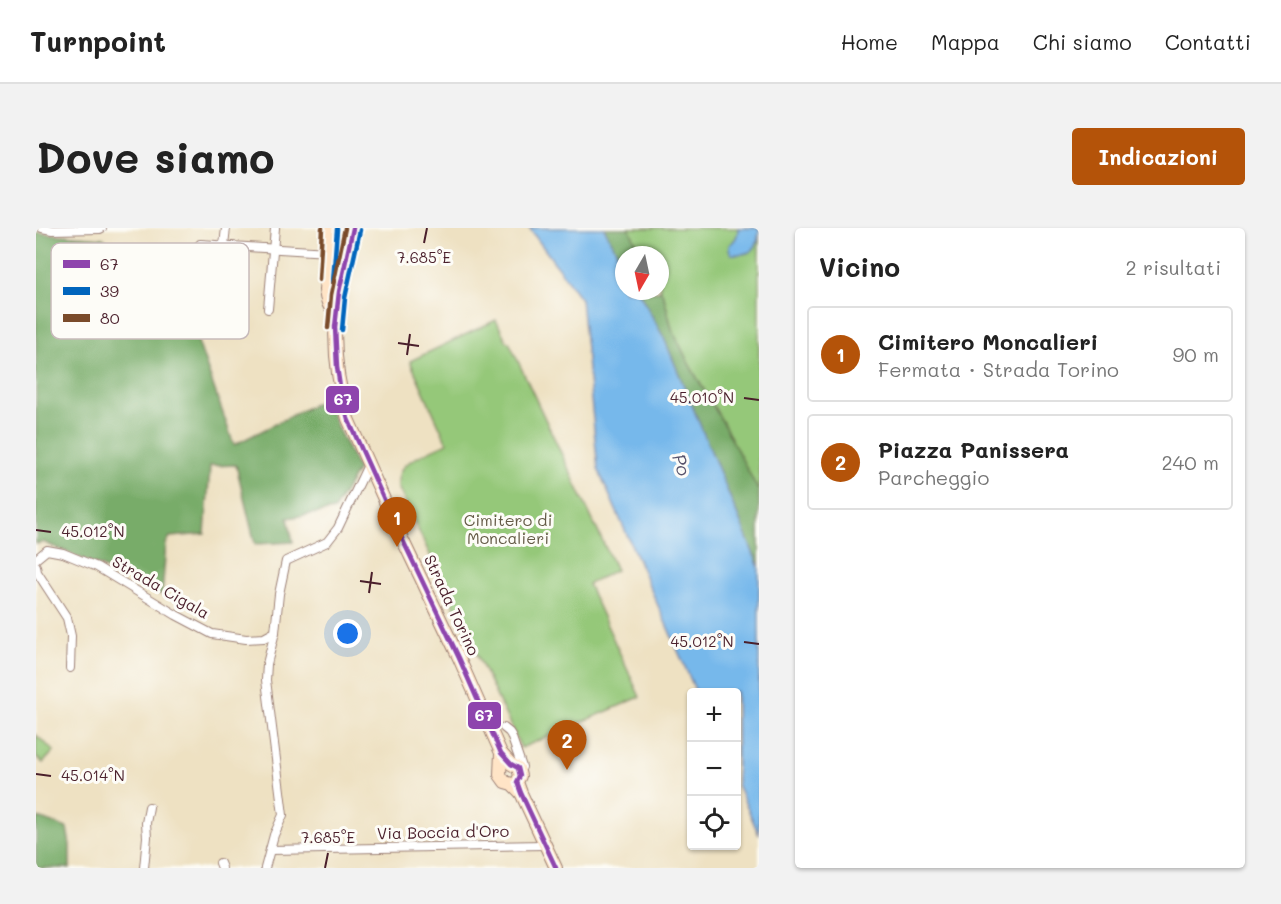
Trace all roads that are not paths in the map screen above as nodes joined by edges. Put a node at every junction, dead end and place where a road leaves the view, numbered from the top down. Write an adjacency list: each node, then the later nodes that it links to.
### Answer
1 (42, 228): 2 (street)
2 (102, 228)
3 (226, 228): 7 (street)
4 (274, 228): 9 (street)
5 (330, 228): 10 (main road)
6 (353, 228): 12 (main road, Strada Torino)
7 (224, 243)
8 (249, 247): 9 (street)
9 (273, 248): 10 (street); 11 (street)
10 (328, 252): 12 (main road)
11 (268, 309)
12 (336, 316): 13 (main road, Strada Torino)
13 (368, 465): 16 (street); 21 (main road, Strada Torino)
14 (36, 559): 16 (street, Strada Cigala)
15 (36, 566): 17 (street)
16 (275, 632): 22 (street)
17 (70, 668)
18 (504, 729): 19 (street)
19 (522, 767)
20 (149, 807): 23 (street)
21 (545, 845): 22 (street, Via Boccia d'Oro); 25 (main road, Strada Torino)
22 (270, 850): 24 (street)
23 (144, 868)
24 (265, 868)
25 (556, 868)

